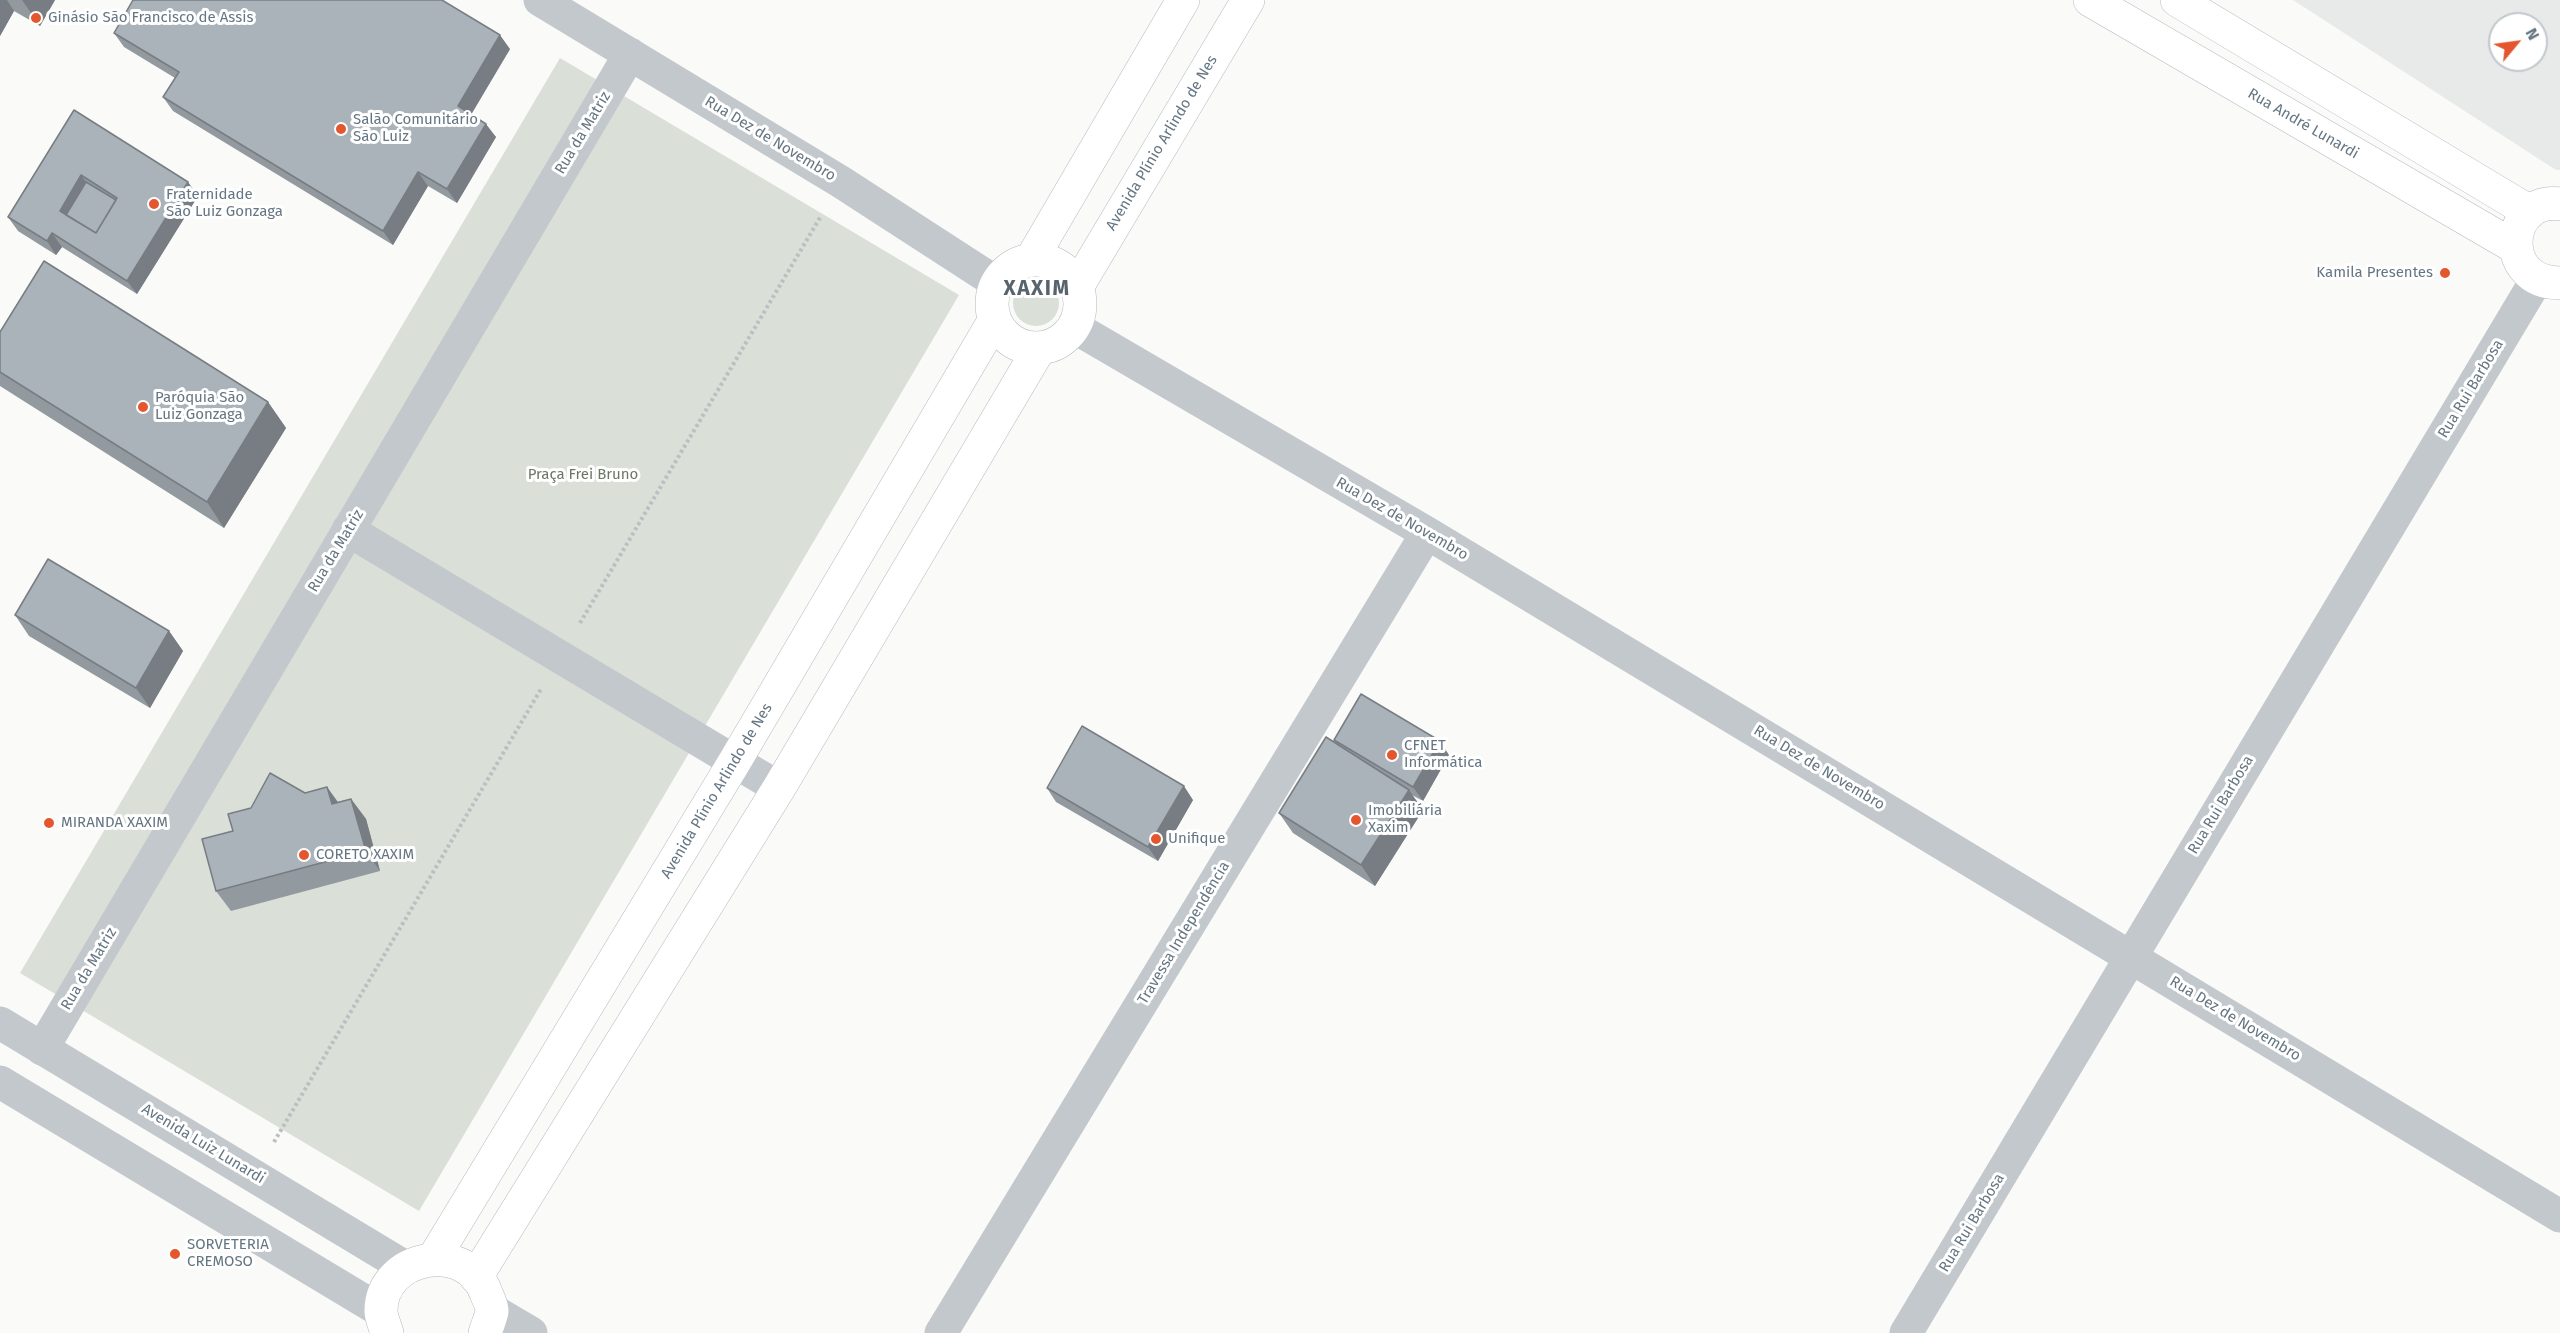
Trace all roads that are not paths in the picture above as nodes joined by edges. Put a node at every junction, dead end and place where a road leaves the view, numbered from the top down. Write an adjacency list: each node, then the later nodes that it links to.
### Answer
1 (540, 0): 6 (street, Rua Dez de Novembro)
2 (1183, 0): 9 (main road)
3 (1248, 0): 12 (main road, Avenida Plínio Arlindo de Nes)
4 (2090, 0): 8 (main road, Rua André Lunardi)
5 (2177, 0): 7 (main road)
6 (630, 54): 11 (street, Rua Dez de Novembro); 16 (street, Rua da Matriz)
7 (2545, 208): 8 (main road)
8 (2515, 247): 10 (main road)
9 (1031, 260): 11 (main road); 12 (main road)
10 (2548, 281): 20 (street, Rua Rui Barbosa)
11 (997, 284): 13 (main road)
12 (1077, 286): 14 (main road)
13 (994, 321): 15 (main road); 18 (main road, Avenida Plínio Arlindo de Nes)
14 (1074, 327): 15 (main road); 17 (street, Rua Dez de Novembro)
15 (1039, 349): 19 (main road)
16 (348, 530): 18 (street); 22 (street, Rua da Matriz)
17 (1427, 533): 20 (street, Rua Dez de Novembro); 30 (street, Travessa Independência)
18 (735, 761): 19 (street); 25 (main road, Avenida Plínio Arlindo de Nes)
19 (779, 788): 26 (main road)
20 (2131, 956): 24 (street, Rua Dez de Novembro); 31 (street, Rua Rui Barbosa)
21 (0, 1023): 22 (street, Avenida Luiz Lunardi)
22 (42, 1049): 25 (street, Avenida Luiz Lunardi)
23 (0, 1082): 28 (street)
24 (2560, 1216)
25 (419, 1263): 26 (main road); 28 (main road, Avenida Plínio Arlindo de Nes)
26 (476, 1277): 27 (main road)
27 (488, 1321): 29 (street)
28 (384, 1322)
29 (531, 1333)
30 (941, 1333)
31 (1906, 1333)

